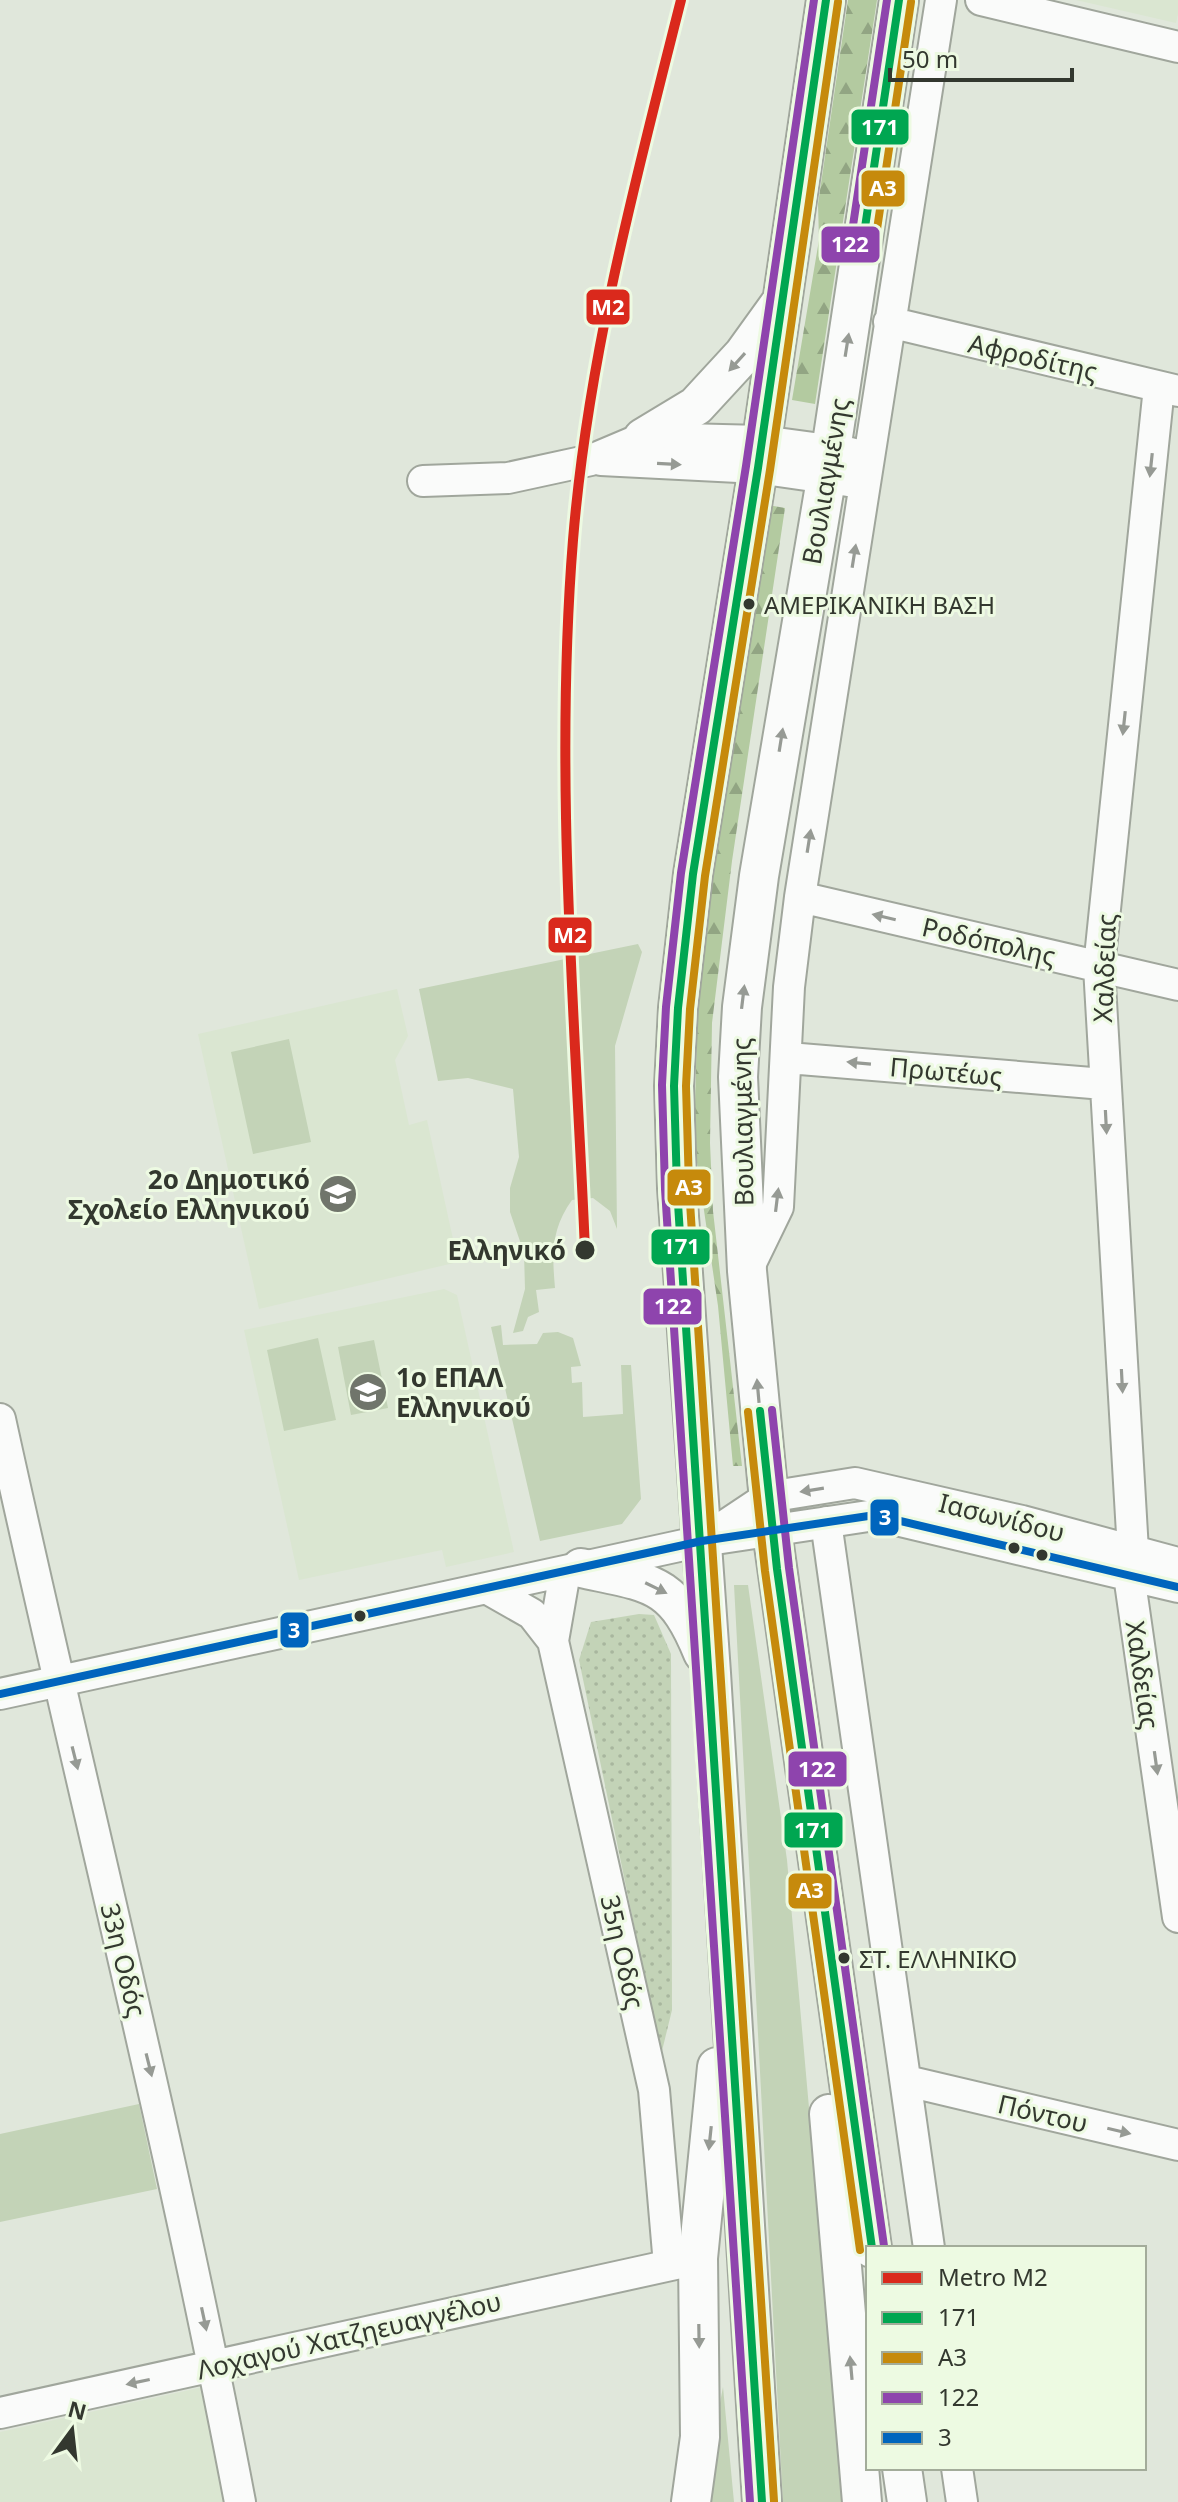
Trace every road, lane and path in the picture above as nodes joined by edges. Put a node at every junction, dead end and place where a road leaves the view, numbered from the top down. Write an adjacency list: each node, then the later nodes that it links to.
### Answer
1 (826, 0): 6 (main road)
2 (899, 0): 12 (main road, Βουλιαγμένης, one-way to 2)
3 (941, 0): 7 (street)
4 (981, 0): 5 (street)
5 (1178, 47)
6 (783, 299): 9 (main road, one-way to 9); 10 (main road)
7 (889, 322): 8 (street, Αφροδίτης); 13 (street)
8 (1169, 389): 16 (street, Χαλδείας, one-way to 16)
9 (643, 438): 10 (street); 11 (street)
10 (760, 454): 11 (street, one-way to 10); 12 (street); 24 (main road)
11 (591, 460): 14 (street)
12 (829, 464): 13 (street); 20 (main road, Βουλιαγμένης, one-way to 12)
13 (867, 470): 15 (street, one-way to 13)
14 (423, 481)
15 (800, 897): 16 (street, Ροδόπολης, one-way to 15); 18 (street)
16 (1099, 967): 17 (street, Ροδόπολης); 19 (street, Χαλδείας)
17 (1178, 985)
18 (788, 1058): 19 (street, Πρωτέως, one-way to 18); 20 (street, one-way to 18)
19 (1104, 1084): 25 (street, Χαλδείας, one-way to 25)
20 (747, 1271): 22 (main road, Βουλιαγμένης, one-way to 20)
21 (0, 1419): 32 (street, 33η Οδός)
22 (770, 1514): 23 (street, Ιασωνίδου); 24 (street, Ιασωνίδου); 25 (street, Ιασωνίδου, one-way to 22); 34 (main road, Βουλιαγμένης)
23 (826, 1522): 25 (street, Ιασωνίδου); 37 (street)
24 (702, 1541): 27 (street, Ιασωνίδου); 31 (main road)
25 (1131, 1563): 26 (street, Ιασωνίδου); 28 (street, Ιασωνίδου); 35 (street, Χαλδείας, one-way to 35)
26 (1178, 1563)
27 (573, 1570): 29 (street, Ιασωνίδου); 30 (street, 35η Οδός); 31 (main road, one-way to 31)
28 (1178, 1587)
29 (488, 1589): 30 (street, 35η Οδός); 32 (street, Ιασωνίδου)
30 (553, 1641): 41 (street, 35η Οδός)
31 (711, 1673): 36 (main road)
32 (57, 1682): 33 (street, Ιασωνίδου); 42 (street, 33η Οδός, one-way to 42)
33 (0, 1694)
34 (816, 1849): 39 (main road, Βουλιαγμένης); 49 (main road, one-way to 34)
35 (1178, 1917)
36 (729, 1949): 41 (main road, one-way to 41); 48 (main road)
37 (907, 2081): 38 (street, Πόντου, one-way to 38); 40 (street)
38 (1178, 2145)
39 (872, 2246)
40 (929, 2246)
41 (683, 2262): 42 (street, Λοχαγού Χατζηευαγγέλου); 47 (main road, one-way to 47)
42 (214, 2365): 43 (street, Λοχαγού Χατζηευαγγέλου, one-way to 43); 46 (street, 33η Οδός)
43 (0, 2413)
44 (902, 2470): 50 (main road)
45 (957, 2470): 51 (street)
46 (240, 2502)
47 (691, 2502)
48 (762, 2502)
49 (862, 2502)
50 (907, 2502)
51 (962, 2502)

